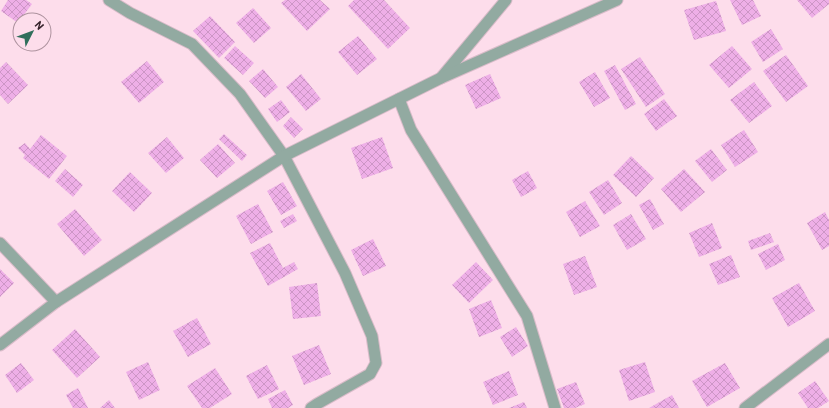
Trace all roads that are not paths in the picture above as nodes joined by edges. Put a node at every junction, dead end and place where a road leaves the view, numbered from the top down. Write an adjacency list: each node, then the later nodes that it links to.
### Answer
1 (109, 0): 6 (street)
2 (506, 0): 4 (street)
3 (617, 0): 4 (street)
4 (441, 78): 5 (street)
5 (399, 99): 6 (street); 12 (street)
6 (284, 156): 8 (street); 11 (street)
7 (0, 243): 8 (street)
8 (56, 302): 10 (street)
9 (829, 344): 13 (street)
10 (0, 345)
11 (311, 408)
12 (555, 408)
13 (745, 408)

